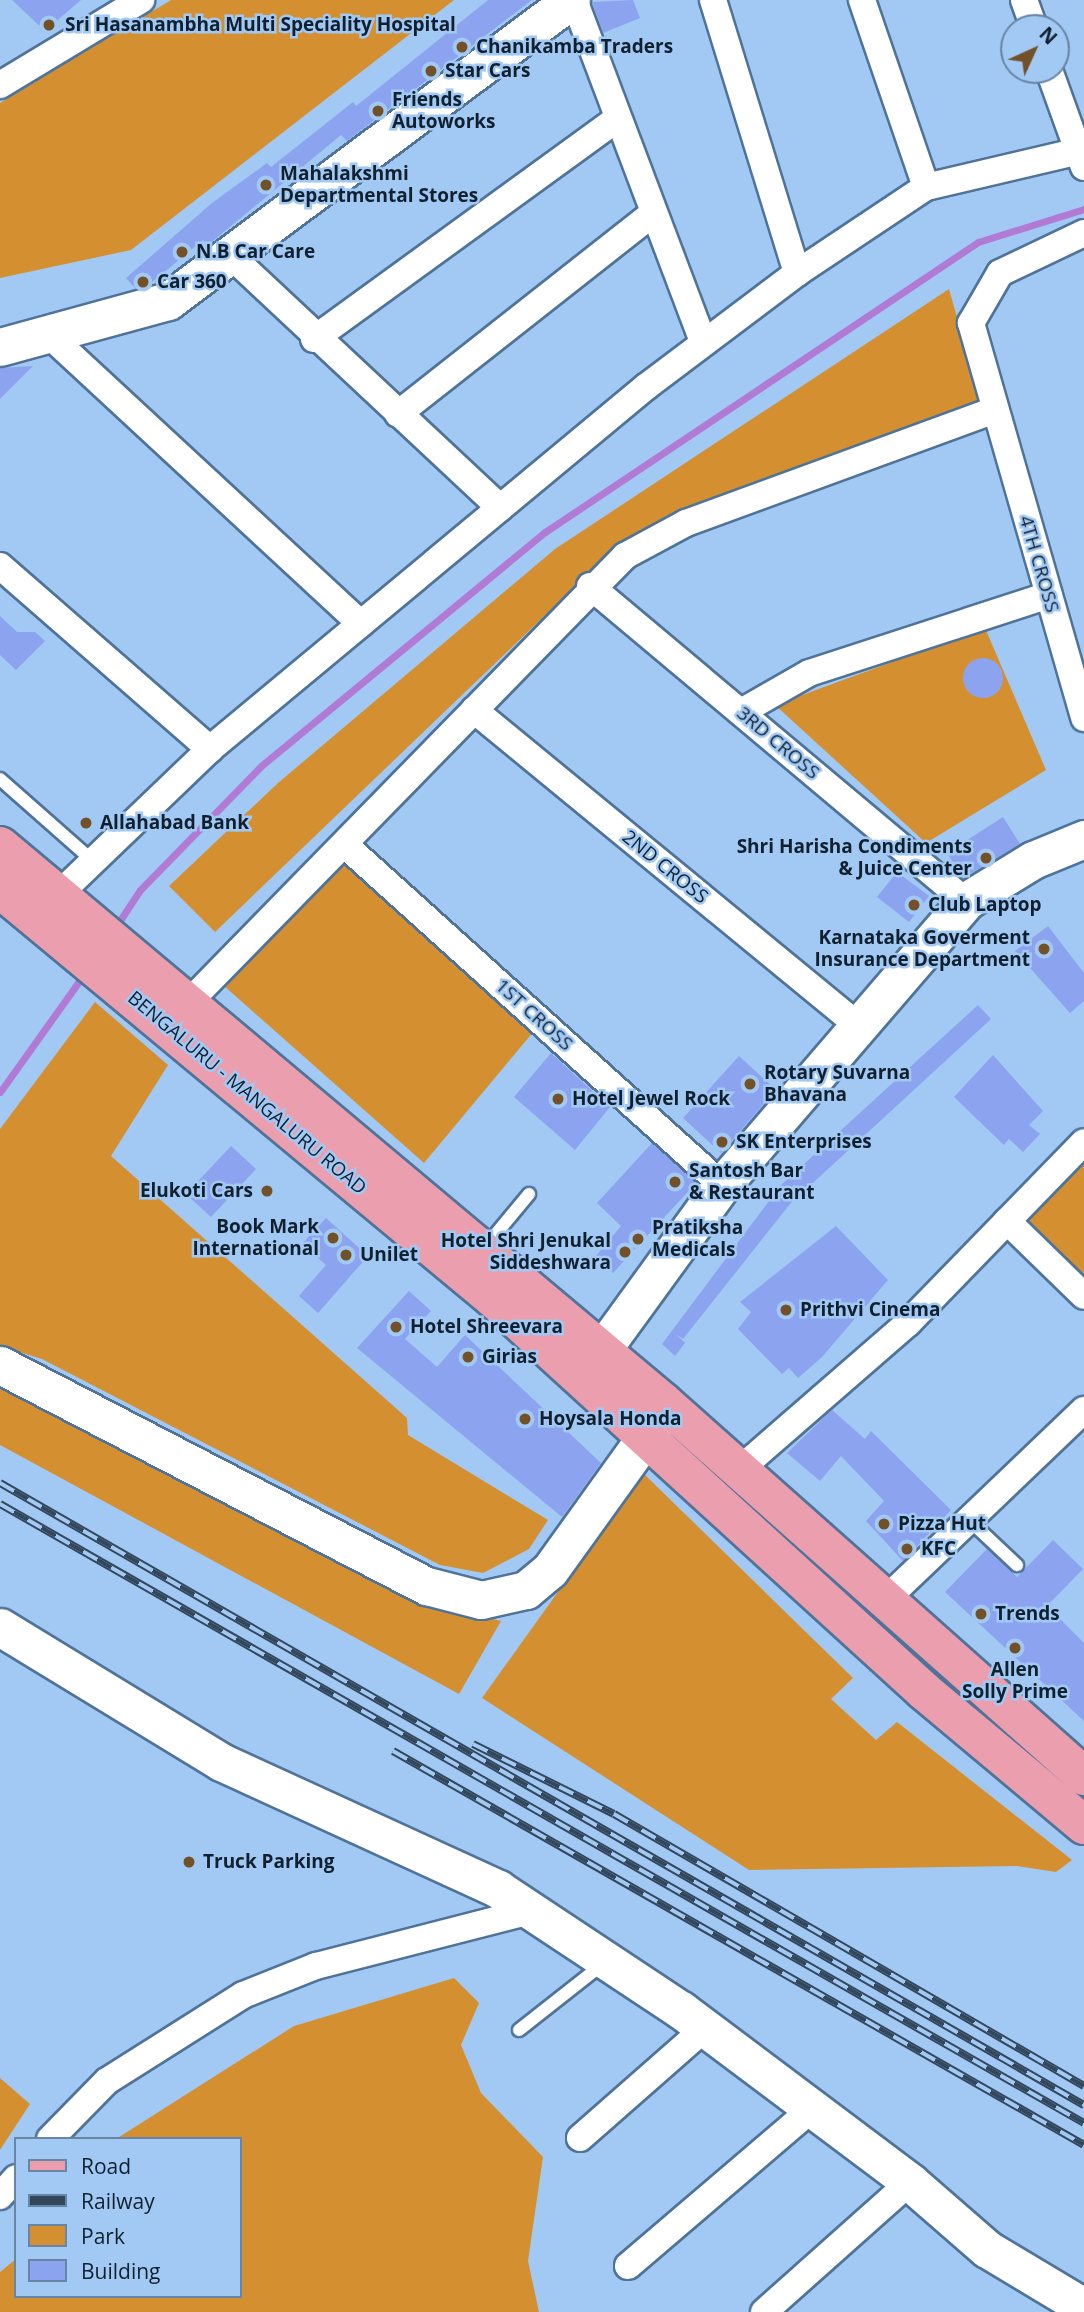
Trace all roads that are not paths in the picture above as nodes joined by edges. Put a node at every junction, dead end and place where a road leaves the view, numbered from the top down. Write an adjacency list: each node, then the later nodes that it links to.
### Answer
1 (572, 0): 7 (street); 12 (street)
2 (713, 0): 13 (street)
3 (862, 0): 9 (street)
4 (129, 3): 6 (street)
5 (1054, 84): 8 (street)
6 (0, 85)
7 (617, 119): 10 (street); 15 (street)
8 (1082, 156): 9 (street)
9 (926, 187): 13 (street)
10 (652, 214): 16 (street); 19 (street)
11 (1084, 233): 18 (street, 4TH CROSS)
12 (230, 255): 14 (street); 15 (street)
13 (797, 273): 16 (street)
14 (49, 335): 17 (street); 24 (street)
15 (314, 339): 19 (street)
16 (703, 342): 20 (street)
17 (0, 348)
18 (995, 410): 22 (street); 23 (street, 4TH CROSS)
19 (398, 414): 20 (street)
20 (500, 508): 24 (street)
21 (0, 566): 28 (street)
22 (590, 586): 25 (street); 26 (street, 3RD CROSS)
23 (1049, 595): 26 (street); 27 (street, 4TH CROSS)
24 (361, 624): 28 (street)
25 (474, 710): 32 (street); 39 (street, 2ND CROSS)
26 (741, 712): 35 (street, 3RD CROSS)
27 (1084, 718)
28 (210, 749): 33 (street)
29 (0, 779): 33 (lane)
30 (1084, 839): 35 (street)
31 (0, 846): 36 (main road)
32 (346, 846): 38 (street); 41 (street, 1ST CROSS)
33 (93, 861): 36 (street)
34 (0, 890): 36 (main road)
35 (966, 901): 39 (street)
36 (57, 915): 37 (main road)
37 (144, 988): 38 (main road, BENGALURU - MANGALURU ROAD); 47 (main road, BENGALURU - MANGALURU ROAD)
38 (189, 1002): 44 (main road, BENGALURU - MANGALURU ROAD)
39 (856, 1024): 41 (street)
40 (1084, 1142): 43 (street)
41 (722, 1185): 47 (street)
42 (529, 1194): 44 (lane)
43 (1007, 1221): 45 (street); 50 (street)
44 (483, 1250): 47 (main road, BENGALURU - MANGALURU ROAD)
45 (1084, 1296)
46 (0, 1364): 49 (street)
47 (592, 1364): 49 (main road)
48 (1084, 1409): 51 (street)
49 (657, 1420): 50 (main road); 55 (main road)
50 (739, 1470): 53 (main road)
51 (969, 1520): 52 (lane); 53 (street)
52 (1017, 1565)
53 (883, 1602): 55 (main road); 56 (main road)
54 (0, 1627): 58 (street)
55 (856, 1629): 57 (main road)
56 (1084, 1776)
57 (1084, 1825)
58 (530, 1911): 59 (street); 63 (street)
59 (606, 1961): 60 (street); 61 (lane)
60 (705, 2028): 62 (street); 64 (street)
61 (519, 2030)
62 (813, 2108): 66 (street); 68 (street)
63 (52, 2137)
64 (580, 2138)
65 (14, 2180): 67 (street)
66 (910, 2182): 69 (street); 70 (street)
67 (0, 2196)
68 (628, 2266)
69 (1084, 2307)
70 (764, 2312)

